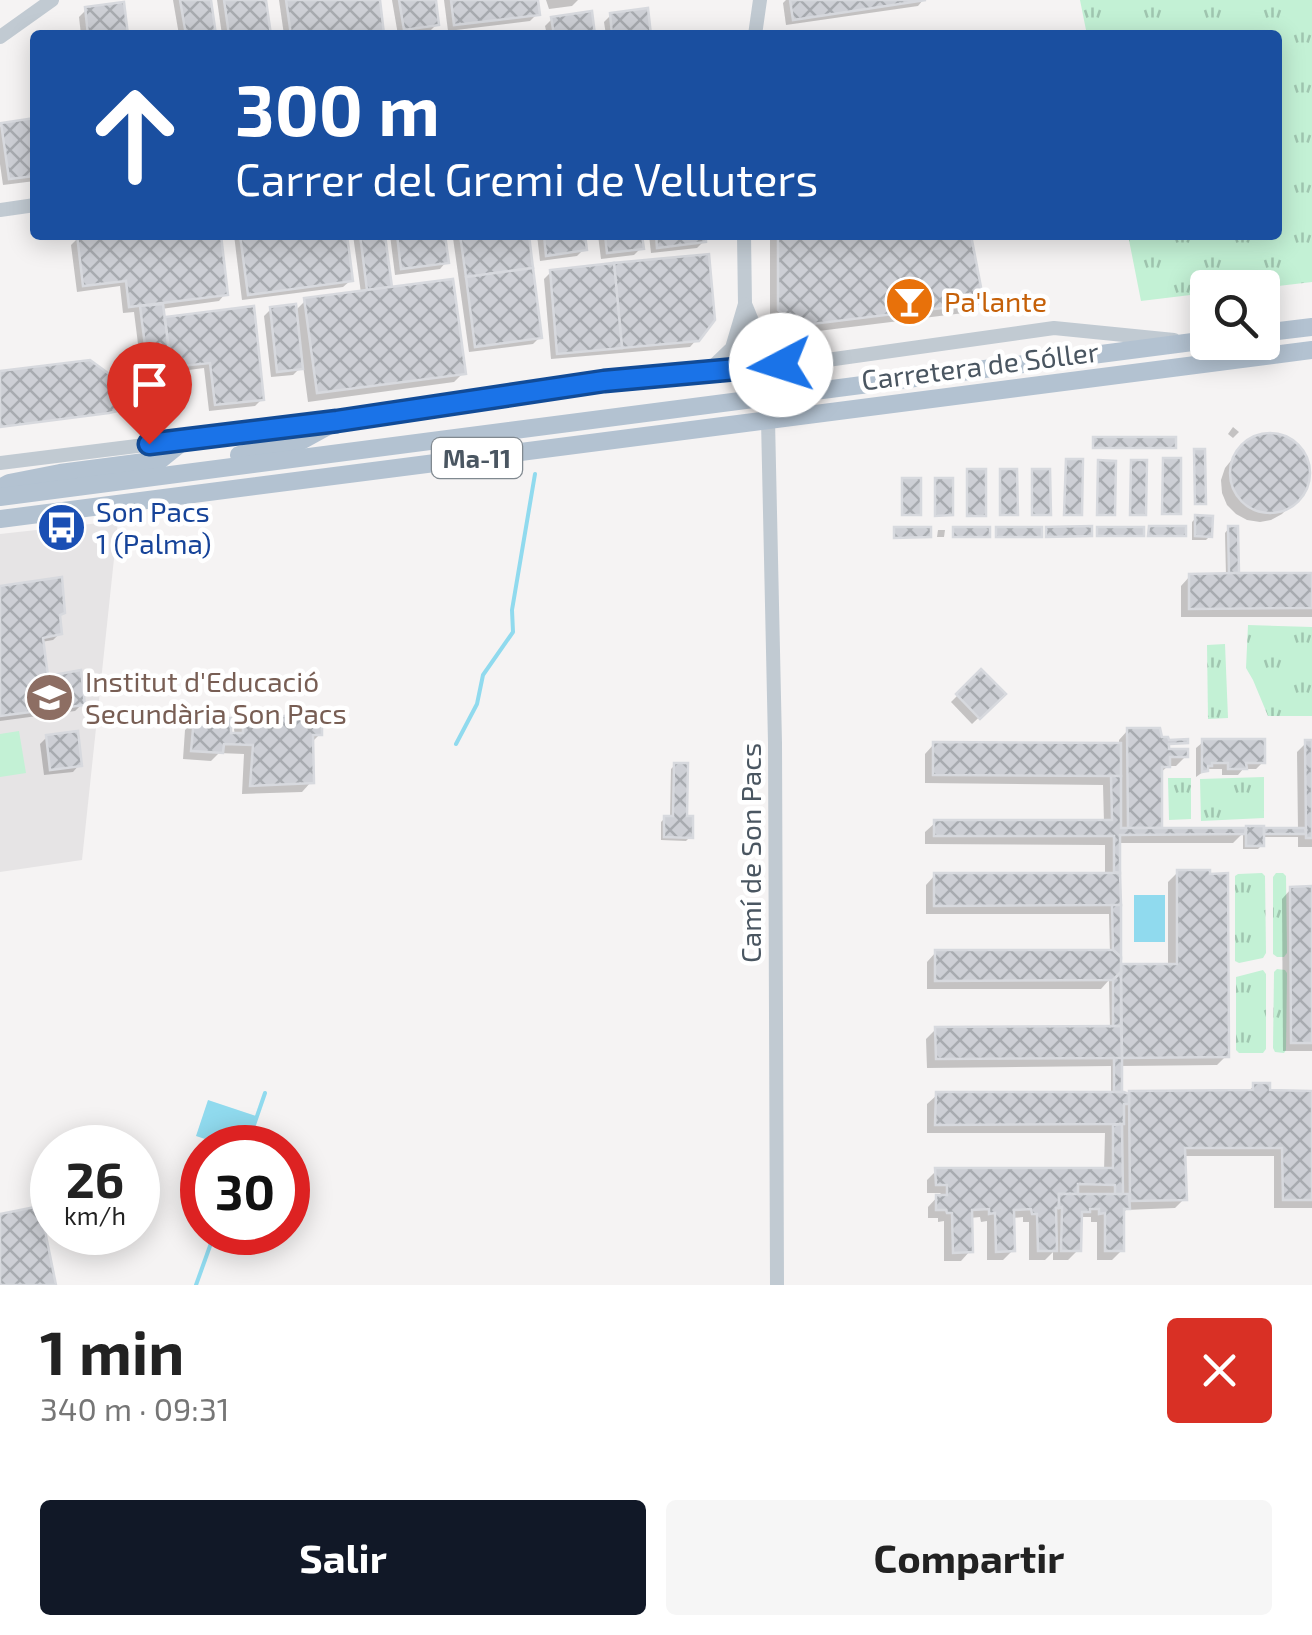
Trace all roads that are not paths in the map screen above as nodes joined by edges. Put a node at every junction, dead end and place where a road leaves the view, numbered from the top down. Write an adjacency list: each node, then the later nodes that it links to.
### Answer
1 (52, 0): 4 (street)
2 (760, 0): 3 (street)
3 (756, 30)
4 (0, 36)
5 (30, 207): 6 (street)
6 (0, 210)
7 (744, 240): 8 (street)
8 (745, 304): 14 (street); 15 (street)
9 (1312, 327): 10 (main road)
10 (1280, 331)
11 (1190, 340): 14 (street)
12 (1190, 342): 20 (main road, Carretera de Sóller / Ma-11)
13 (1312, 350): 16 (main road, Carretera de Sóller / Ma-11)
14 (806, 363): 15 (street)
15 (708, 372): 17 (street)
16 (768, 420): 23 (main road, Carretera de Sóller / Ma-11); 24 (street, Camí de Son Pacs)
17 (337, 421): 18 (street); 20 (main road)
18 (186, 439): 19 (street); 21 (main road)
19 (0, 462)
20 (170, 475): 22 (main road, Carretera de Sóller / Ma-11)
21 (0, 488)
22 (0, 497)
23 (0, 519)
24 (777, 1285)

